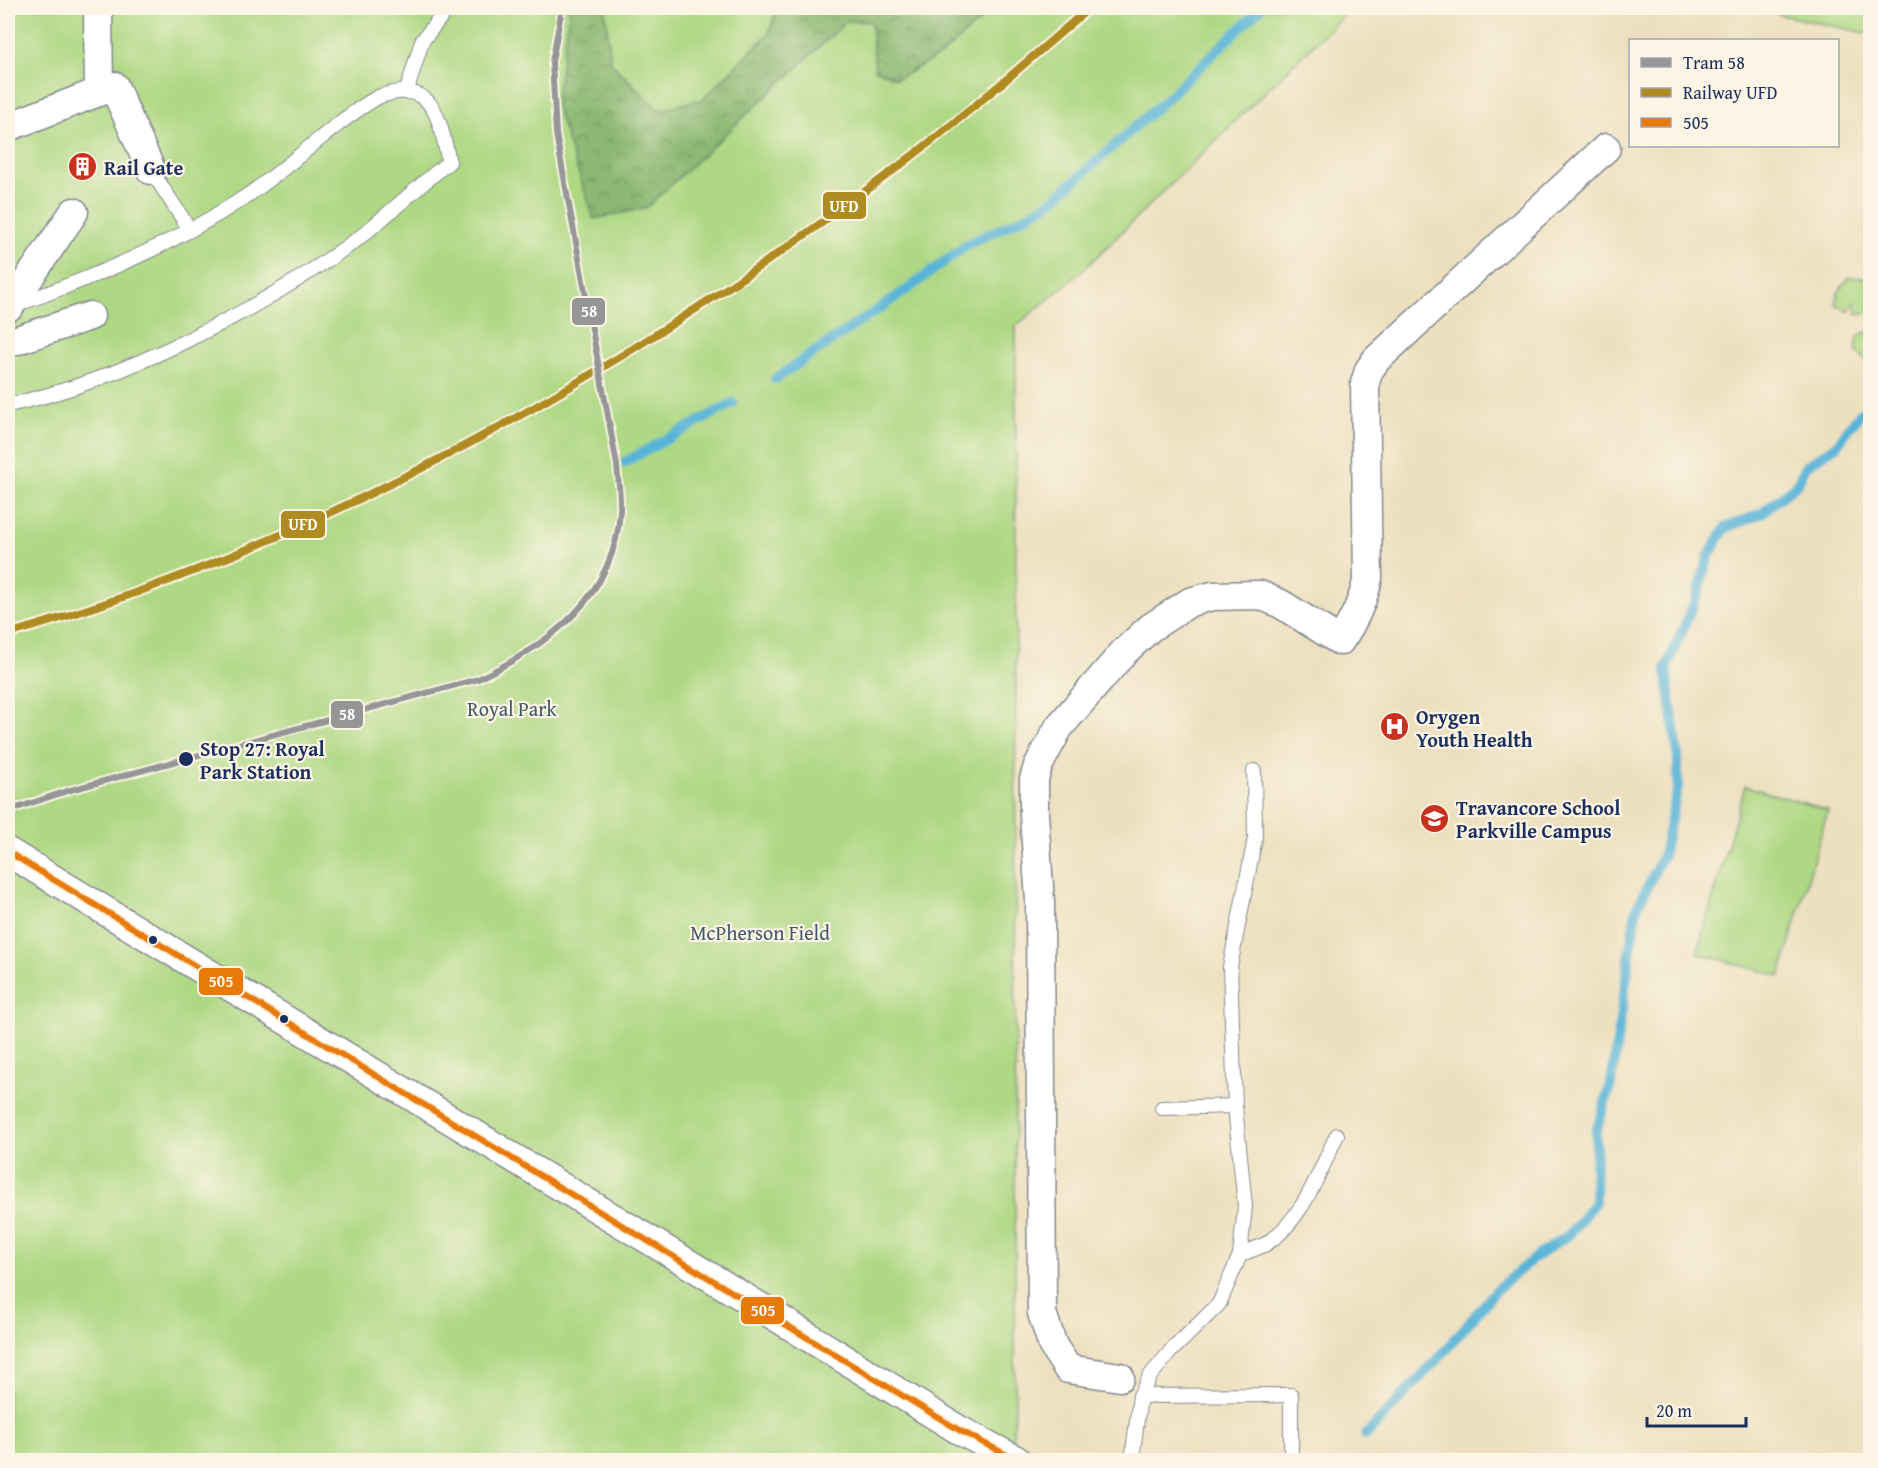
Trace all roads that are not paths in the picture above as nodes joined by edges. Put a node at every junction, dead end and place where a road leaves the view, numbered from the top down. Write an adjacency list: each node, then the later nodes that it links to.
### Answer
1 (98, 8): 4 (street)
2 (447, 8): 3 (lane)
3 (407, 90): 9 (lane); 13 (lane)
4 (99, 92): 5 (street); 7 (street)
5 (8, 127)
6 (1606, 148): 20 (street)
7 (151, 170): 9 (lane)
8 (74, 212): 10 (street)
9 (189, 230): 10 (lane)
10 (9, 307)
11 (90, 316): 12 (street)
12 (8, 343)
13 (8, 405)
14 (1254, 771): 16 (lane)
15 (8, 852): 21 (street)
16 (1235, 1106): 17 (lane); 19 (lane)
17 (1162, 1108)
18 (1337, 1135): 19 (lane)
19 (1240, 1255): 20 (lane)
20 (1130, 1387): 22 (lane); 23 (lane)
21 (1016, 1461)
22 (1132, 1461)
23 (1291, 1461)

